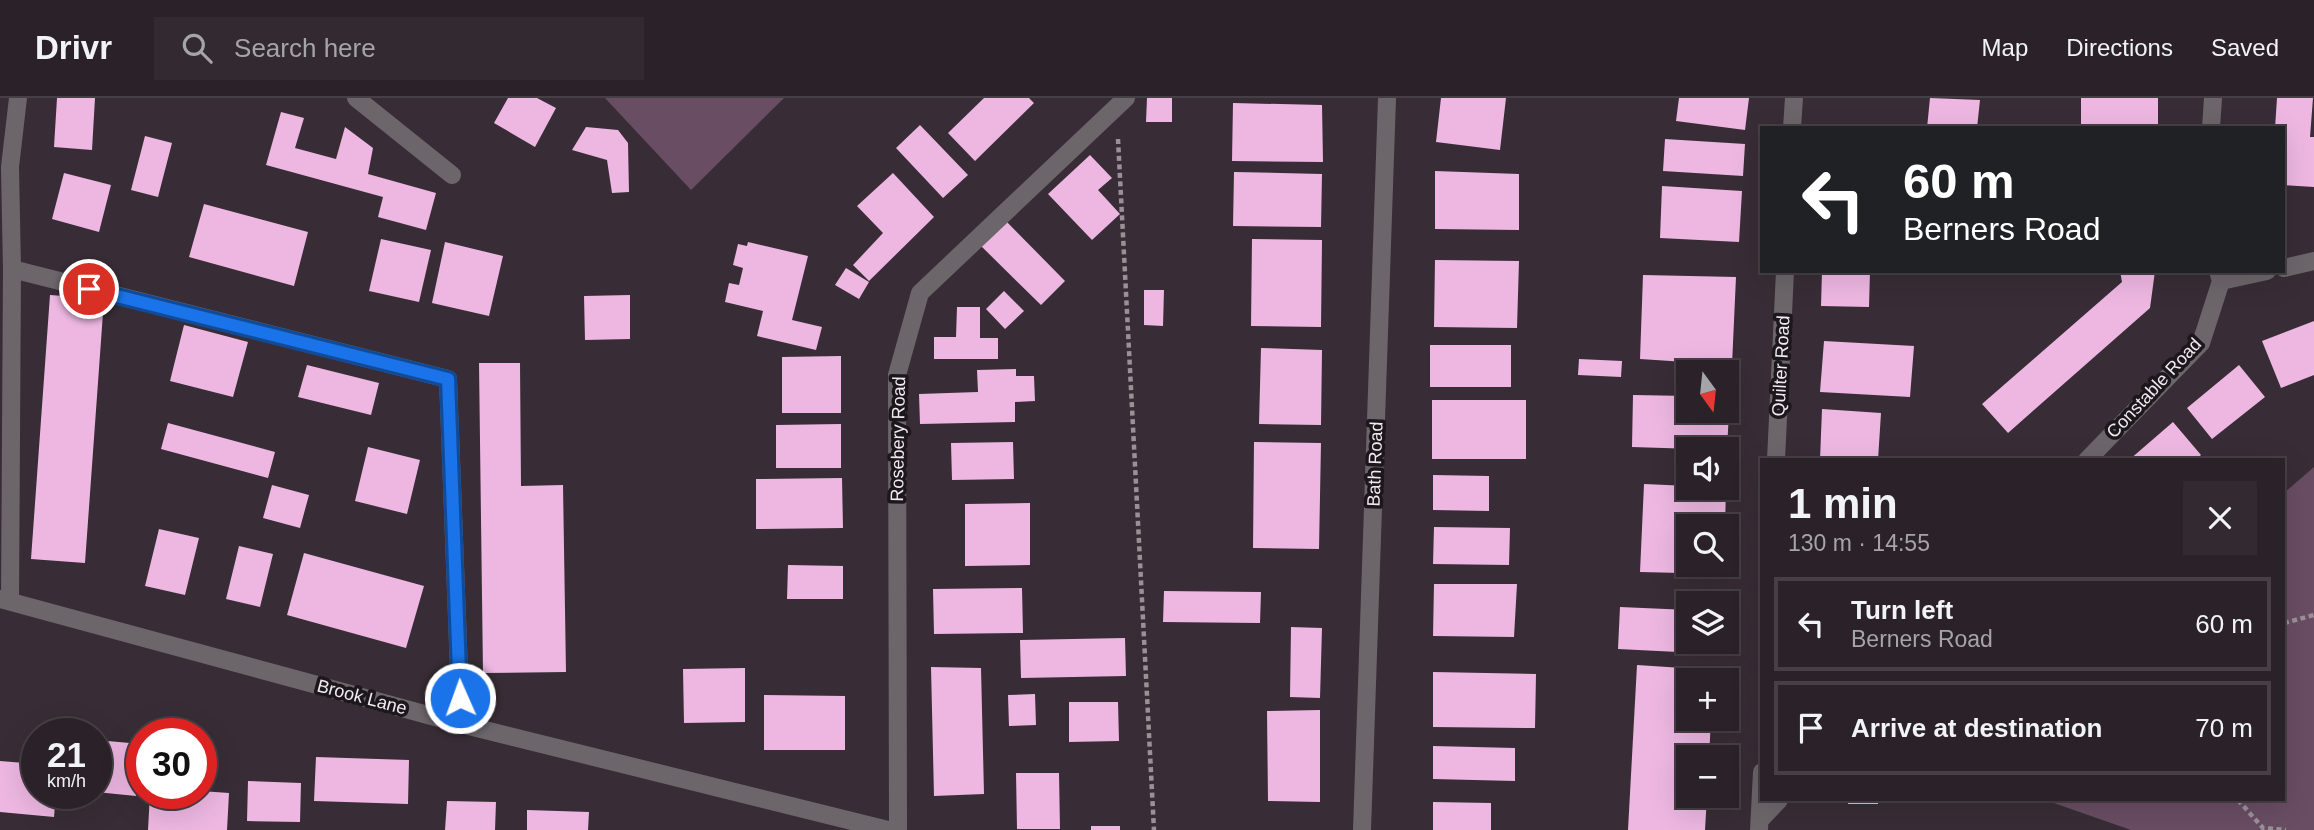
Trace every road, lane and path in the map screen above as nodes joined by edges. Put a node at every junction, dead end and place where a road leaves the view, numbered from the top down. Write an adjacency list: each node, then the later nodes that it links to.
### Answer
1 (18, 98): 12 (street)
2 (356, 98): 9 (street)
3 (1387, 98): 30 (street, Bath Road)
4 (1794, 98): 7 (street)
5 (2213, 98): 8 (street)
6 (1121, 102): 28 (street, Rosebery Road); 29 (path)
7 (1792, 126)
8 (2210, 126)
9 (452, 176)
10 (2314, 261): 11 (street)
11 (2285, 268)
12 (12, 270): 18 (street); 22 (street)
13 (1785, 273): 16 (street, Quilter Road)
14 (2248, 273): 15 (street)
15 (2220, 276): 17 (street, Constable Road)
16 (1776, 458)
17 (2089, 458)
18 (5, 600): 22 (street, Brook Lane)
19 (2303, 612): 20 (path)
20 (2314, 616): 21 (path)
21 (2285, 623)
22 (461, 724): 27 (street, Brook Lane)
23 (1760, 801): 26 (street)
24 (1778, 801): 26 (street)
25 (2239, 801): 31 (path)
26 (1759, 825)
27 (888, 830)
28 (898, 830)
29 (1154, 830)
30 (1362, 830)
31 (2286, 830)

